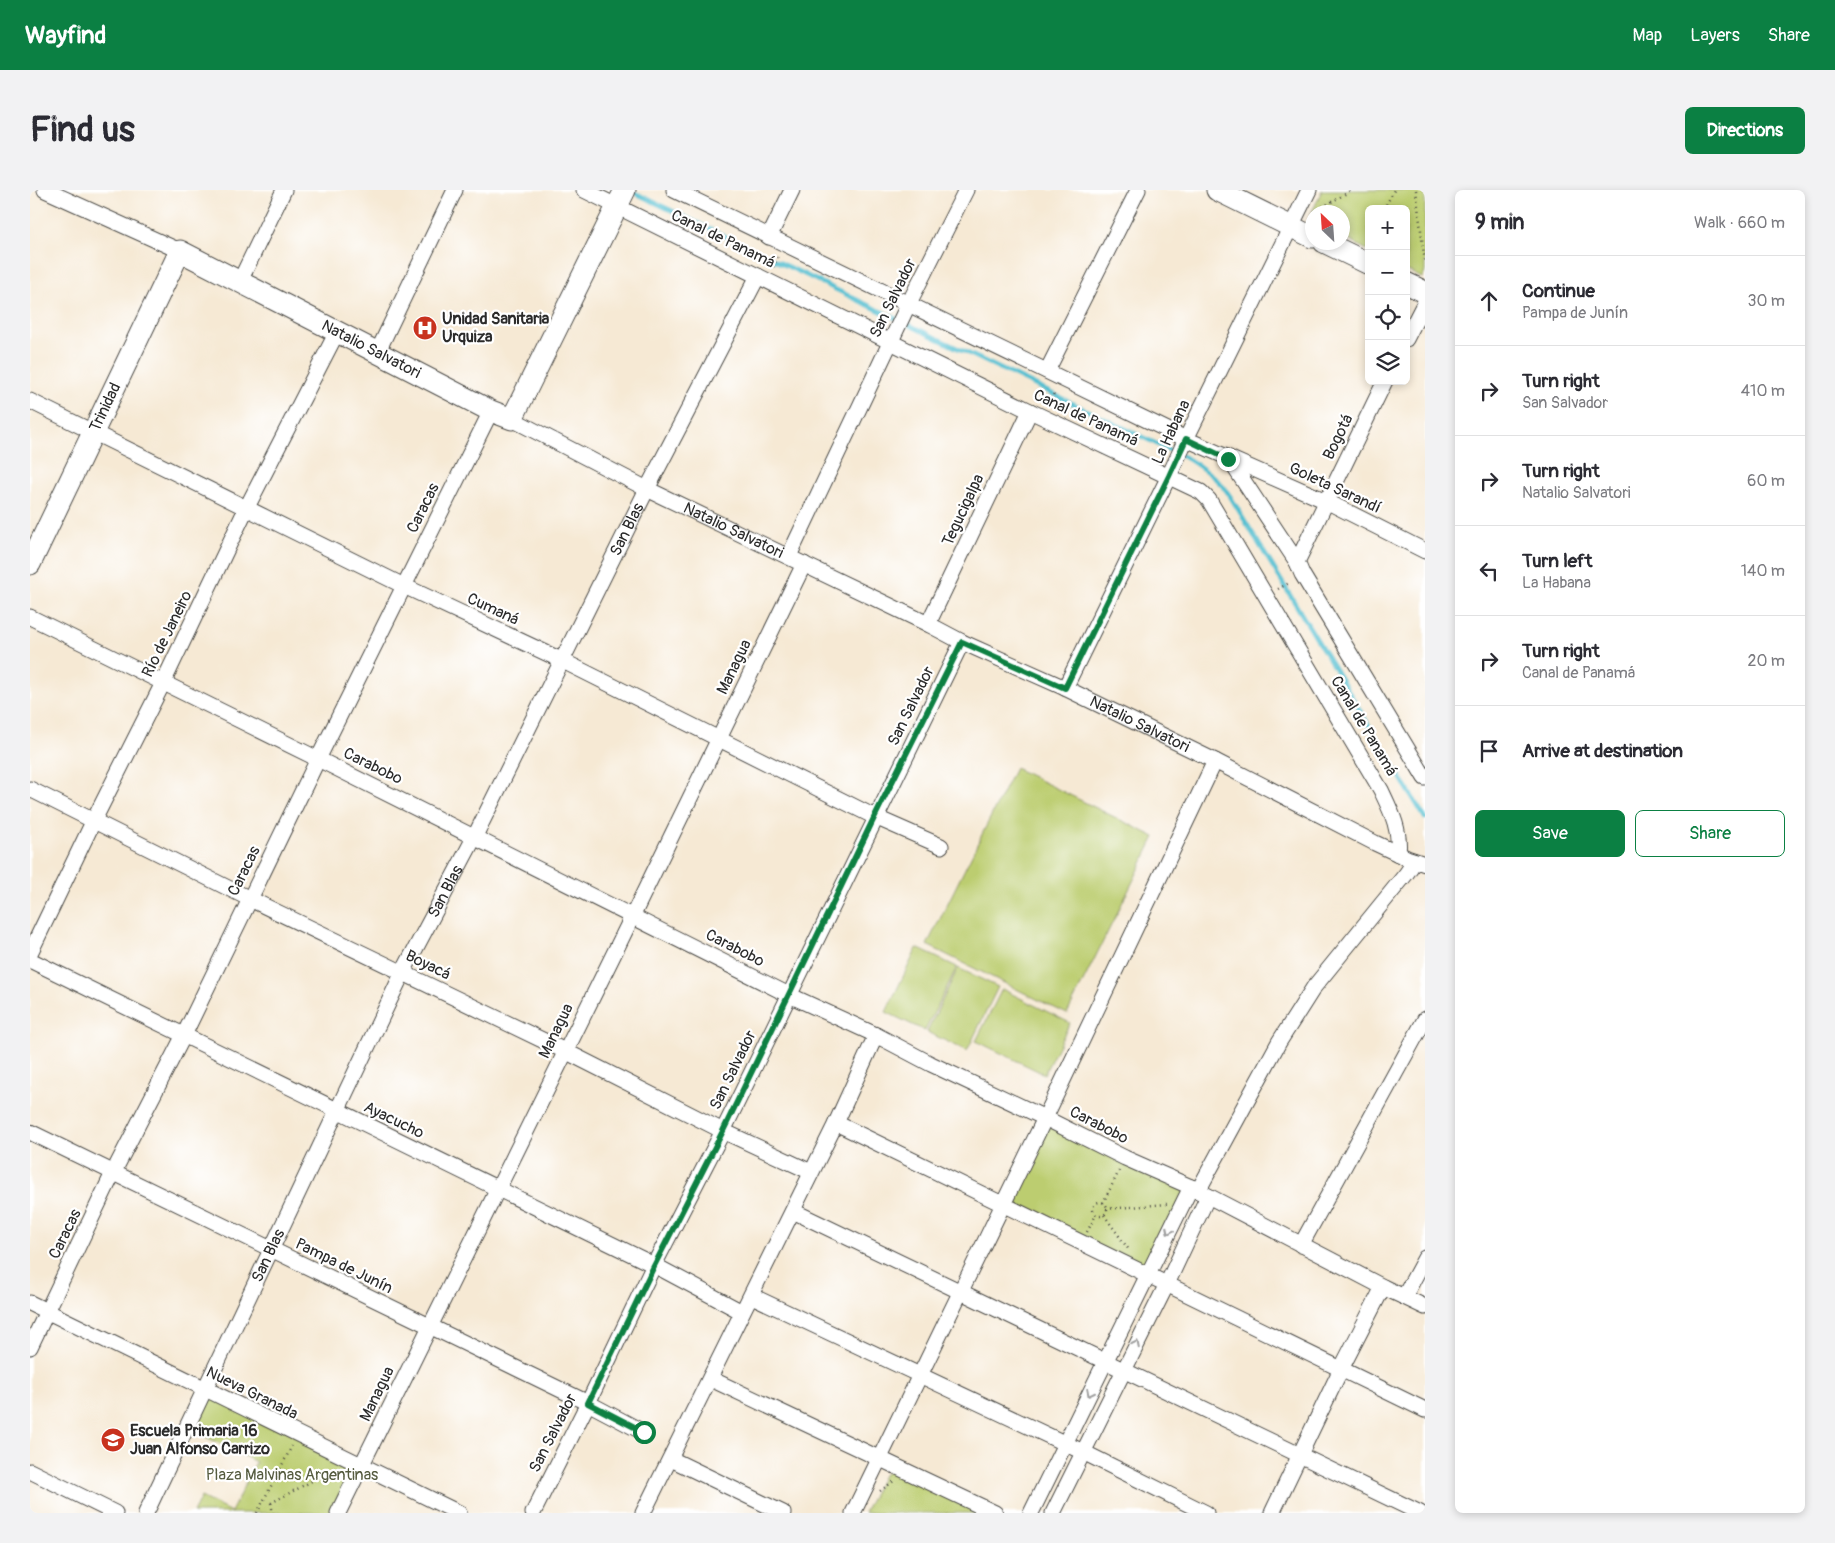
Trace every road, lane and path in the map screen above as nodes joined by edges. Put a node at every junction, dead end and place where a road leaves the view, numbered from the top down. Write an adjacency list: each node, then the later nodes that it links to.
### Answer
1 (45, 190): 22 (street, Natalio Salvatori)
2 (284, 190): 26 (street)
3 (455, 190): 34 (street)
4 (584, 190): 14 (street, Canal de Panamá)
5 (674, 190): 19 (street, Canal de Panamá)
6 (792, 190): 19 (street)
7 (966, 190): 30 (street, San Salvador)
8 (1138, 190): 35 (street)
9 (1217, 190): 17 (street)
10 (1309, 190): 17 (street, La Habana)
11 (1352, 190): 15 (path)
12 (1394, 190): 16 (path)
13 (1416, 190): 24 (path)
14 (622, 198): 25 (street, Canal de Panamá); 41 (street)
15 (1326, 205)
16 (1386, 205)
17 (1291, 226): 18 (street); 43 (street, La Habana)
18 (1305, 233)
19 (768, 237): 20 (street, Canal de Panamá)
20 (784, 244): 25 (path); 30 (street, Canal de Panamá)
21 (1340, 250): 23 (street)
22 (180, 251): 26 (street, Natalio Salvatori); 42 (street, Trinidad)
23 (1365, 262)
24 (1425, 263)
25 (762, 278): 33 (street, Canal de Panamá); 46 (street, San Blas)
26 (240, 281): 32 (street, Natalio Salvatori)
27 (1410, 285): 28 (street)
28 (1425, 292)
29 (1425, 302): 31 (street)
30 (908, 305): 33 (street, San Salvador); 35 (street, Canal de Panamá)
31 (1410, 331)
32 (337, 332): 34 (street, Natalio Salvatori); 48 (street, Río de Janeiro)
33 (892, 342): 40 (street, Canal de Panamá); 50 (street, San Salvador)
34 (377, 353): 39 (street, Natalio Salvatori)
35 (1047, 371): 36 (street, Canal de Panamá)
36 (1062, 377): 40 (path); 43 (street, Canal de Panamá)
37 (1384, 385): 47 (street, Bogotá)
38 (30, 401): 42 (street, Cumaná)
39 (491, 411): 41 (street, Natalio Salvatori); 55 (street, Caracas)
40 (1036, 414): 45 (street, Canal de Panamá); 58 (street, Tegucigalpa)
41 (512, 419): 46 (street, Natalio Salvatori)
42 (94, 432): 48 (street, Cumaná); 52 (street, Trinidad)
43 (1186, 439): 44 (street, Canal de Panamá); 45 (street, La Habana)
44 (1228, 459): 47 (street, Goleta Sarandí); 51 (street, Canal de Panamá)
45 (1169, 476): 62 (street, La Habana); 72 (street, Canal de Panamá)
46 (647, 489): 50 (street, Natalio Salvatori); 60 (street, San Blas)
47 (1326, 501): 49 (street, Goleta Sarandí); 51 (street, Bogotá)
48 (246, 509): 55 (street, Cumaná); 61 (street, Río de Janeiro)
49 (1425, 551)
50 (789, 556): 53 (street, Natalio Salvatori)
51 (1297, 562): 66 (street, Canal de Panamá)
52 (30, 564)
53 (804, 564): 58 (street, Natalio Salvatori); 63 (street, Managua)
54 (1289, 583): 56 (path)
55 (404, 586): 60 (street, Cumaná); 64 (street, Caracas)
56 (1280, 588)
57 (30, 617): 61 (street, Carabobo)
58 (928, 624): 59 (street, Natalio Salvatori)
59 (962, 642): 62 (street, Natalio Salvatori); 68 (street, San Salvador)
60 (562, 660): 63 (street, Cumaná); 70 (street, San Blas)
61 (163, 683): 64 (street, Carabobo); 69 (street, Río de Janeiro)
62 (1065, 688): 65 (street, Natalio Salvatori)
63 (719, 739): 68 (street, Cumaná); 75 (street, Managua)
64 (318, 758): 70 (street, Carabobo); 74 (street, Caracas)
65 (1215, 760): 72 (street, Natalio Salvatori); 85 (street)
66 (1425, 778)
67 (30, 789): 69 (street, Boyacá)
68 (875, 816): 71 (street, Cumaná); 79 (street, San Salvador)
69 (94, 820): 74 (street, Boyacá); 76 (street, Río de Janeiro)
70 (475, 836): 75 (street, Carabobo); 78 (street, San Blas)
71 (942, 846)
72 (1398, 854): 73 (street, Natalio Salvatori)
73 (1420, 862): 93 (street)
74 (250, 899): 78 (street, Boyacá); 81 (street, Caracas)
75 (633, 916): 79 (street, Carabobo); 83 (street, Managua)
76 (30, 953)
77 (30, 960): 81 (street, Ayacucho)
78 (403, 972): 83 (street, Boyacá); 84 (street, San Blas)
79 (789, 995): 82 (street, Carabobo); 87 (street, San Salvador)
80 (1425, 1019): 100 (street)
81 (184, 1035): 84 (street, Ayacucho); 91 (street, Caracas)
82 (876, 1035): 85 (street, Carabobo); 86 (street)
83 (566, 1051): 87 (street, Boyacá); 92 (street, Managua)
84 (337, 1112): 92 (street, Ayacucho); 101 (street, San Blas)
85 (1045, 1118): 89 (street, Carabobo); 96 (street)
86 (836, 1123): 90 (street); 96 (street)
87 (723, 1131): 90 (street, Boyacá); 104 (street, San Salvador)
88 (30, 1132): 91 (street, Pampa de Junín)
89 (1125, 1158): 93 (street, Carabobo); 94 (path)
90 (811, 1172): 98 (street)
91 (114, 1173): 101 (street, Pampa de Junín); 113 (street, Caracas)
92 (497, 1190): 104 (street, Ayacucho); 115 (street, Managua)
93 (1199, 1192): 95 (street); 100 (street, Carabobo); 106 (street)
94 (1103, 1203): 97 (path); 99 (path)
95 (1183, 1203): 97 (path); 105 (street, one-way to 105)
96 (1002, 1205): 105 (street); 108 (street)
97 (1106, 1209): 99 (path)
98 (793, 1210): 108 (street); 109 (street)
99 (1104, 1215): 102 (path)
100 (1301, 1245): 107 (street, Carabobo)
101 (272, 1250): 115 (street, Pampa de Junín); 122 (street, San Blas)
102 (1131, 1252)
103 (1425, 1258): 110 (street)
104 (654, 1266): 114 (street, Ayacucho); 123 (street, San Salvador)
105 (1148, 1275): 106 (street); 117 (street)
106 (1167, 1284): 118 (street); 119 (street, one-way to 106)
107 (1383, 1287): 110 (street, Carabobo); 118 (street)
108 (962, 1291): 117 (street); 120 (street)
109 (752, 1296): 114 (street); 120 (street)
110 (1404, 1297): 112 (street, Carabobo)
111 (30, 1303): 113 (street, Nueva Granada)
112 (1425, 1307)
113 (47, 1312): 116 (street, Caracas); 122 (street, Nueva Granada)
114 (742, 1312): 121 (street)
115 (430, 1327): 123 (street, Pampa de Junín); 132 (street, Managua)
116 (30, 1347)
117 (1106, 1362): 119 (street); 127 (street, one-way to 127)
118 (1341, 1369): 124 (street); 129 (street)
119 (1123, 1370): 128 (street); 129 (street)
120 (921, 1376): 127 (street); 130 (street)
121 (711, 1379): 130 (street); 131 (street)
122 (205, 1389): 126 (street, Nueva Granada); 139 (street, San Blas)
123 (588, 1403): 125 (street, Pampa de Junín); 144 (street, San Salvador)
124 (1425, 1410)
125 (644, 1432)
126 (298, 1435): 132 (street, Nueva Granada); 136 (path)
127 (1065, 1444): 128 (street); 149 (street)
128 (1083, 1452): 150 (street); 151 (street)
129 (1299, 1455): 152 (street); 153 (street)
130 (879, 1458): 147 (street); 148 (street)
131 (671, 1459): 145 (street); 146 (street)
132 (356, 1463): 137 (path); 142 (street, Managua); 143 (street, Nueva Granada)
133 (30, 1471): 138 (street)
134 (902, 1485): 135 (path)
135 (878, 1497)
136 (264, 1499): 137 (path); 140 (path)
137 (271, 1502): 141 (path)
138 (115, 1513)
139 (146, 1513)
140 (257, 1513)
141 (273, 1513)
142 (338, 1513)
143 (459, 1513)
144 (533, 1513)
145 (643, 1513)
146 (783, 1513)
147 (853, 1513)
148 (995, 1513)
149 (1031, 1513)
150 (1052, 1513)
151 (1206, 1513)
152 (1272, 1513)
153 (1420, 1513)

